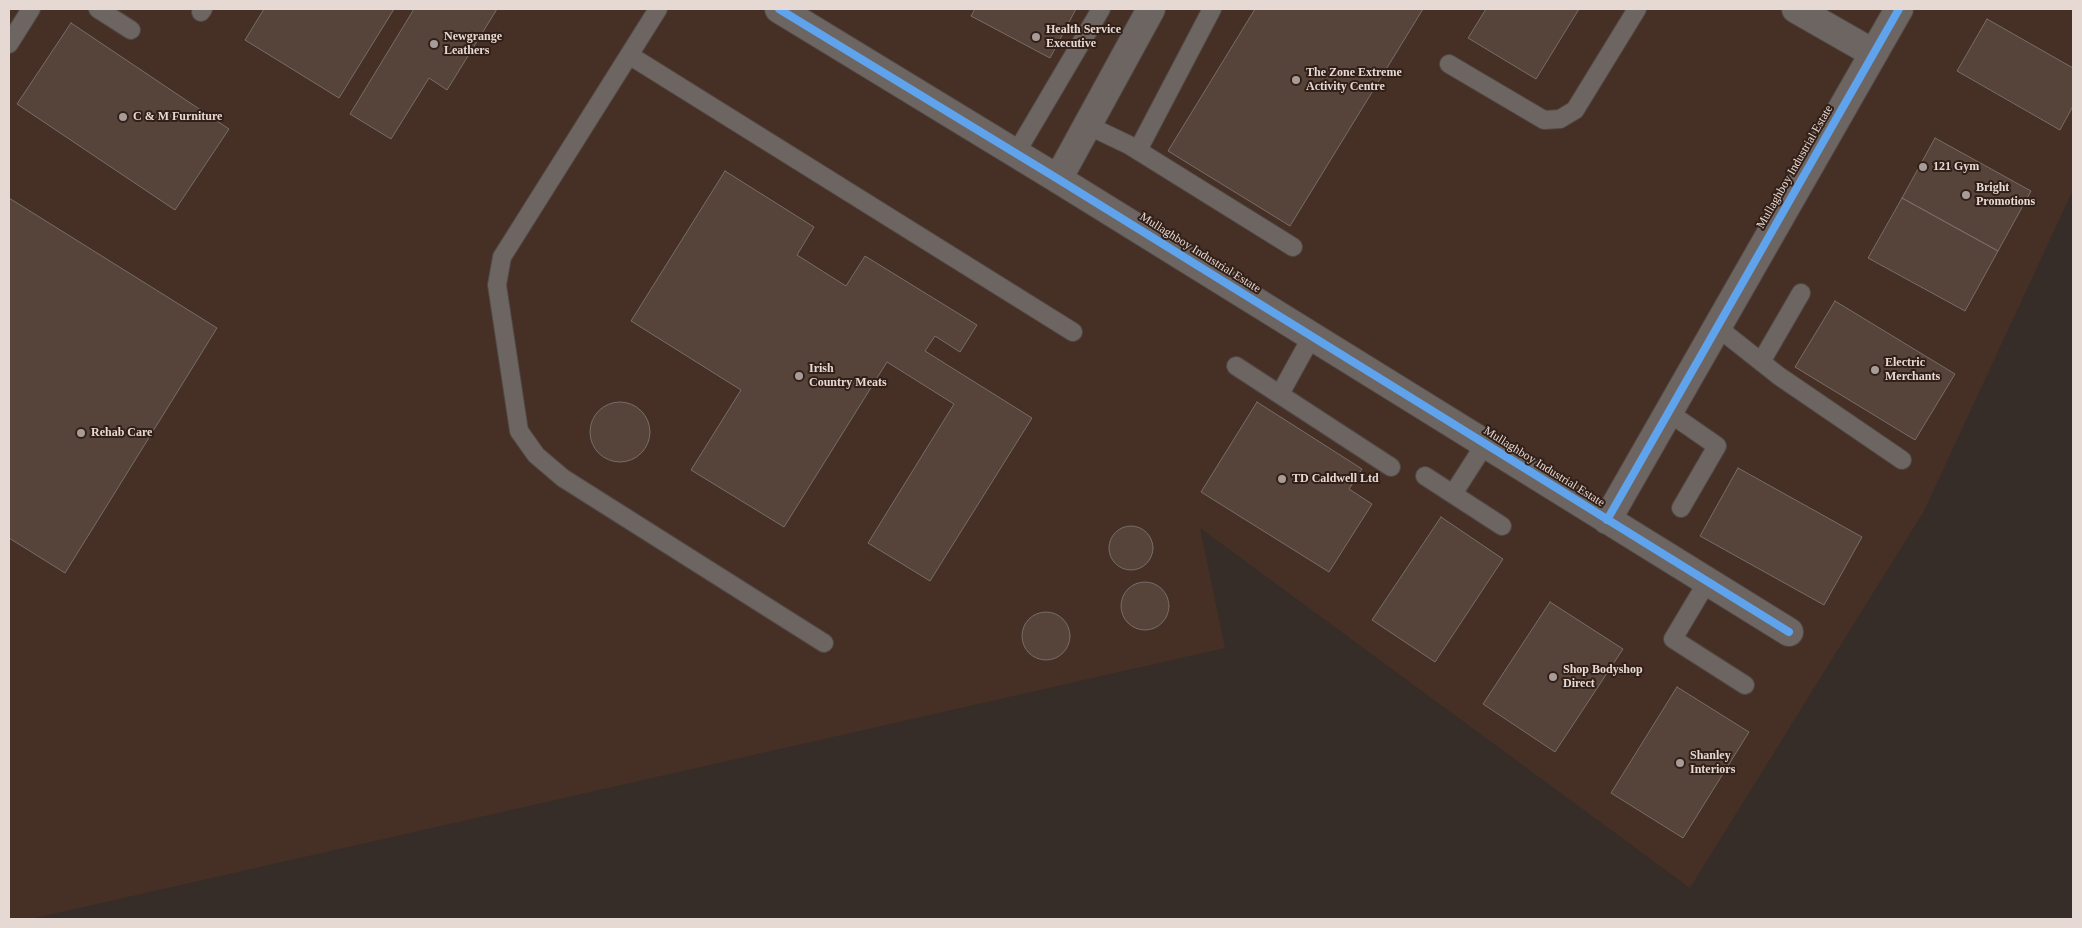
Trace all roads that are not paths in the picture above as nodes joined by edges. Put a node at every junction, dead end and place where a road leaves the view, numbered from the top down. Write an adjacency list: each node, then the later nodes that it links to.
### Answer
1 (31, 9): 12 (lane)
2 (98, 9): 11 (lane)
3 (658, 9): 14 (lane)
4 (779, 9): 18 (street, Mullaghboy Industrial Estate)
5 (1101, 9): 18 (lane)
6 (1151, 9): 16 (street)
7 (1212, 9): 17 (lane)
8 (1636, 9): 15 (lane)
9 (1796, 9): 13 (street)
10 (1899, 9): 13 (street, Mullaghboy Industrial Estate)
11 (130, 30)
12 (9, 44)
13 (1873, 53): 22 (street, Mullaghboy Industrial Estate)
14 (629, 55): 23 (lane); 39 (lane)
15 (1449, 64)
16 (1088, 125): 17 (lane); 19 (street)
17 (1138, 150): 20 (lane)
18 (1016, 153): 19 (street, Mullaghboy Industrial Estate)
19 (1058, 179): 24 (street, Mullaghboy Industrial Estate)
20 (1293, 247)
21 (1800, 293): 25 (lane)
22 (1717, 327): 25 (lane); 28 (street, Mullaghboy Industrial Estate)
23 (1073, 332)
24 (1312, 336): 27 (lane); 29 (street, Mullaghboy Industrial Estate)
25 (1761, 362): 30 (lane)
26 (1236, 366): 27 (lane)
27 (1280, 394): 31 (lane)
28 (1668, 412): 34 (lane); 35 (street, Mullaghboy Industrial Estate)
29 (1485, 444): 33 (lane); 35 (street, Mullaghboy Industrial Estate)
30 (1902, 460)
31 (1392, 467)
32 (1425, 476): 33 (lane)
33 (1453, 494): 36 (lane)
34 (1681, 508)
35 (1607, 520): 37 (street, Mullaghboy Industrial Estate)
36 (1502, 526)
37 (1708, 582): 38 (street, Mullaghboy Industrial Estate); 40 (lane)
38 (1789, 632)
39 (824, 643)
40 (1745, 685)

